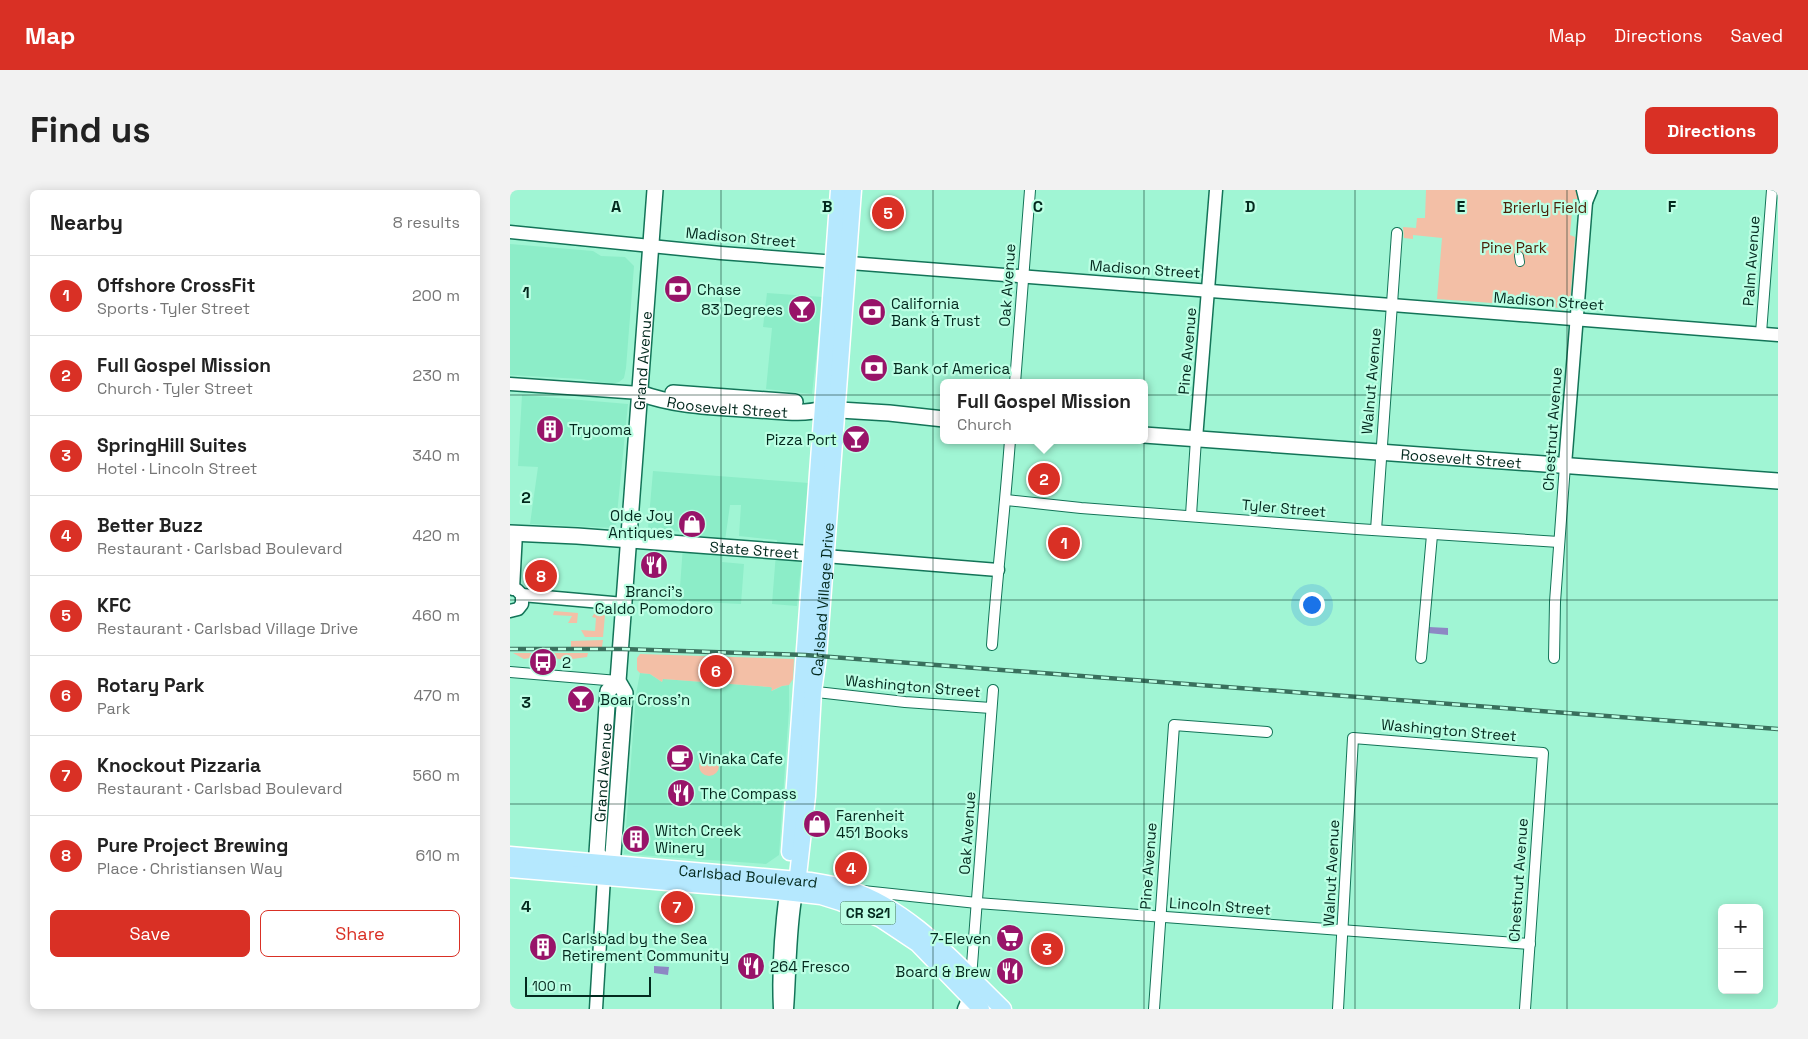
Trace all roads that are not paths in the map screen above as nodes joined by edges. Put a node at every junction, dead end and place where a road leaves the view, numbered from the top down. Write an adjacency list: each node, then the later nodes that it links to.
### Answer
1 (655, 190): 10 (main road, Grand Avenue)
2 (839, 190): 11 (main road, Carlsbad Village Drive)
3 (853, 190): 11 (main road, Carlsbad Village Drive)
4 (1030, 190): 12 (street, Oak Avenue)
5 (1216, 190): 13 (street, Pine Avenue)
6 (1772, 190): 16 (street, Palm Avenue)
7 (1586, 194): 15 (street, Chestnut Avenue)
8 (510, 232): 10 (street, Madison Street)
9 (1397, 233): 14 (street, Walnut Avenue)
10 (651, 246): 11 (street, Madison Street); 20 (main road, Grand Avenue)
11 (841, 261): 12 (street, Madison Street); 21 (main road, Carlsbad Village Drive)
12 (1023, 276): 13 (street, Madison Street); 18 (street, Oak Avenue)
13 (1208, 290): 14 (street, Madison Street); 24 (street, Pine Avenue)
14 (1392, 305): 15 (street, Madison Street); 26 (street, Walnut Avenue)
15 (1576, 319): 16 (street, Madison Street); 27 (street, Chestnut Avenue)
16 (1761, 333): 17 (street, Madison Street)
17 (1778, 335)
18 (1015, 379)
19 (510, 384): 20 (street, Roosevelt Street)
20 (640, 394): 21 (main road, Roosevelt Street); 34 (main road, Grand Avenue)
21 (829, 409): 22 (main road, Roosevelt Street); 36 (main road, Carlsbad Village Drive)
22 (940, 419)
23 (1148, 435): 24 (main road, Roosevelt Street)
24 (1196, 439): 26 (main road, Roosevelt Street); 30 (street, Pine Avenue)
25 (1010, 444): 29 (street)
26 (1380, 451): 27 (main road, Roosevelt Street); 31 (street, Walnut Avenue)
27 (1565, 465): 28 (main road, Roosevelt Street); 35 (street, Chestnut Avenue)
28 (1778, 481)
29 (1006, 500): 30 (street, Tyler Street); 37 (street)
30 (1191, 515): 31 (street, Tyler Street)
31 (1376, 530): 33 (street, Tyler Street)
32 (513, 533): 34 (main road, State Street); 38 (street)
33 (1432, 535): 35 (street, Tyler Street); 42 (street)
34 (630, 540): 36 (main road, State Street); 39 (main road, Grand Avenue)
35 (1559, 542): 43 (street, Chestnut Avenue)
36 (819, 556): 37 (street, State Street); 47 (main road, Carlsbad Village Drive)
37 (998, 570): 41 (street)
38 (517, 594): 39 (street); 40 (street)
39 (624, 607): 45 (main road, Grand Avenue)
40 (510, 611)
41 (992, 645)
42 (1421, 658)
43 (1554, 658)
44 (510, 672): 45 (street)
45 (618, 681): 54 (main road, Grand Avenue)
46 (993, 690): 48 (street, Oak Avenue)
47 (807, 691): 48 (street, Washington Street); 55 (main road, Carlsbad Village Drive)
48 (991, 708): 57 (street, Oak Avenue)
49 (1267, 732): 58 (street, Pine Avenue)
50 (1353, 738): 51 (street, Washington Street); 59 (street, Walnut Avenue)
51 (1543, 753): 60 (street, Chestnut Avenue)
52 (510, 855): 54 (main road, Carlsbad Boulevard / CR S21)
53 (510, 869): 54 (main road, Carlsbad Boulevard / CR S21)
54 (605, 871): 55 (main road, Carlsbad Boulevard / CR S21); 64 (street, Grand Avenue)
55 (792, 886): 56 (main road, Carlsbad Boulevard / CR S21); 61 (main road, Carlsbad Boulevard / CR S21); 65 (street, Carlsbad Village Drive); 66 (street, Carlsbad Village Drive)
56 (849, 889): 57 (street, Lincoln Street); 62 (main road, Carlsbad Boulevard / CR S21)
57 (977, 903): 58 (street, Lincoln Street); 62 (street, Oak Avenue)
58 (1160, 916): 59 (street, Lincoln Street); 70 (street, Pine Avenue)
59 (1343, 930): 60 (street, Lincoln Street); 71 (street, Walnut Avenue)
60 (1530, 944): 72 (street, Chestnut Avenue)
61 (930, 956): 62 (main road); 63 (main road, Carlsbad Boulevard / CR S21)
62 (971, 978): 69 (main road, Carlsbad Boulevard / CR S21)
63 (967, 1003): 67 (main road, Carlsbad Boulevard / CR S21); 68 (main road)
64 (596, 1009)
65 (780, 1009)
66 (787, 1009)
67 (981, 1009)
68 (998, 1009)
69 (1003, 1009)
70 (1154, 1009)
71 (1338, 1009)
72 (1525, 1009)

